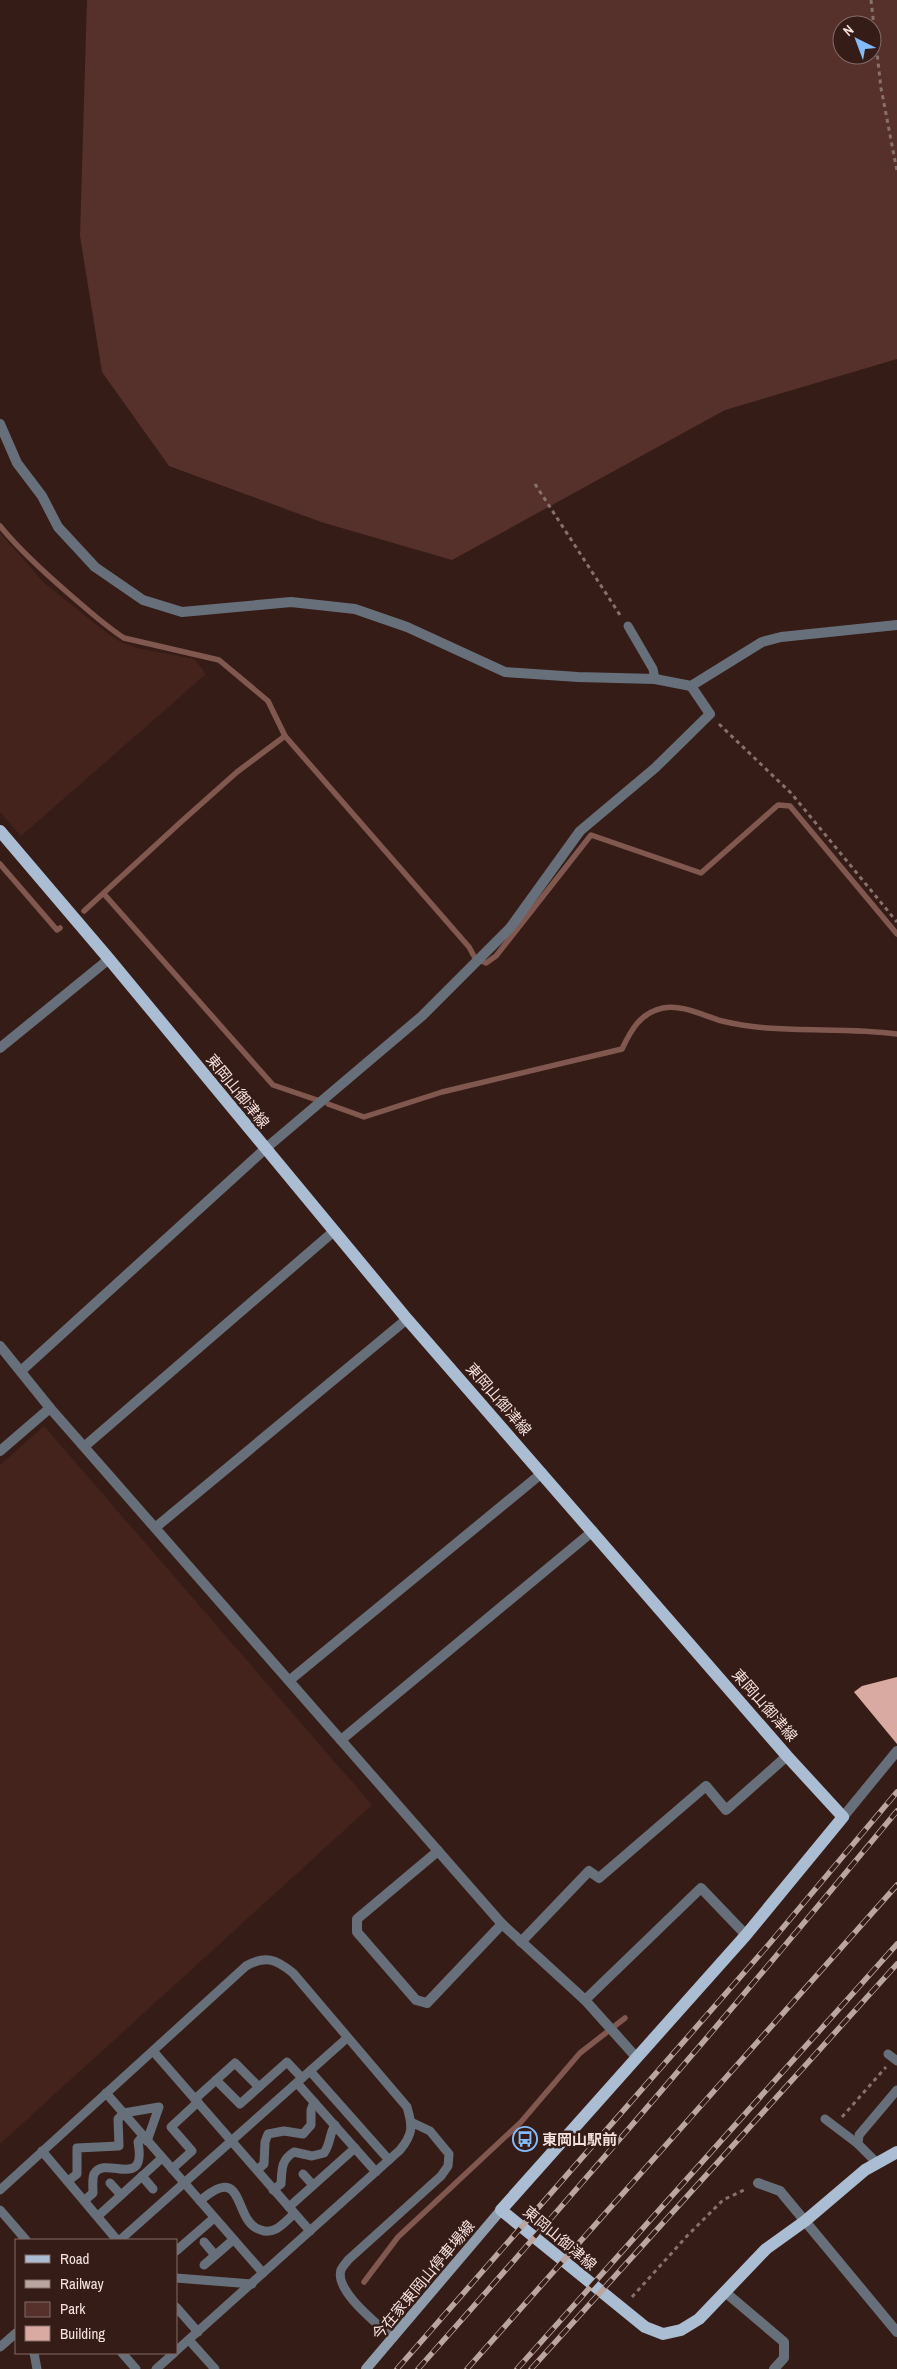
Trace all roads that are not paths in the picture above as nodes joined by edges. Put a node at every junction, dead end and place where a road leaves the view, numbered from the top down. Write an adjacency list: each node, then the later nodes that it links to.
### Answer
1 (0, 424): 4 (street)
2 (897, 625): 5 (street)
3 (628, 626): 4 (lane)
4 (655, 679): 5 (street)
5 (690, 686): 9 (street)
6 (0, 831): 7 (main road, 東岡山御津線)
7 (109, 959): 8 (street); 9 (main road, 東岡山御津線)
8 (0, 1048)
9 (265, 1150): 10 (main road, 東岡山御津線); 13 (street)
10 (333, 1232): 11 (main road, 東岡山御津線); 15 (street)
11 (407, 1318): 17 (main road, 東岡山御津線); 18 (street)
12 (0, 1346): 13 (street)
13 (21, 1371): 14 (street)
14 (50, 1408): 15 (street); 16 (street)
15 (85, 1446): 18 (street)
16 (0, 1451)
17 (542, 1472): 19 (main road, 東岡山御津線); 20 (street)
18 (156, 1527): 20 (street)
19 (593, 1531): 21 (street); 23 (main road, 東岡山御津線)
20 (290, 1680): 21 (street)
21 (341, 1740): 25 (street)
22 (897, 1751): 24 (street)
23 (787, 1756): 24 (main road, 東岡山御津線); 28 (street)
24 (843, 1817): 27 (main road, 東岡山御津線)
25 (438, 1851): 26 (street); 26 (street)
26 (502, 1924): 28 (street)
27 (746, 1935): 29 (street); 32 (main road, 東岡山御津線)
28 (522, 1942): 29 (street)
29 (585, 2000): 32 (street)
30 (347, 2038): 31 (lane); 33 (lane); 43 (lane)
31 (153, 2050): 38 (lane); 39 (lane)
32 (636, 2057): 72 (main road, 東岡山御津線)
33 (310, 2071): 35 (lane); 52 (lane)
34 (216, 2080): 36 (lane); 36 (lane); 39 (lane)
35 (299, 2081): 36 (lane); 40 (lane); 46 (lane)
36 (259, 2087)
37 (897, 2090): 47 (lane)
38 (106, 2093): 41 (lane); 49 (lane)
39 (197, 2100): 46 (lane); 54 (lane)
40 (314, 2102): 44 (lane); 55 (lane)
41 (124, 2113): 45 (lane); 45 (lane); 59 (lane)
42 (825, 2119): 47 (lane)
43 (412, 2122): 52 (lane); 93 (lane)
44 (335, 2125): 48 (lane); 66 (lane)
45 (145, 2139): 51 (lane); 68 (lane)
46 (232, 2141): 55 (lane); 62 (lane)
47 (858, 2144): 53 (lane)
48 (355, 2148): 56 (lane); 63 (lane)
49 (42, 2151): 59 (lane); 65 (lane)
50 (897, 2152): 53 (main road, 東岡山御津線)
51 (162, 2158): 54 (lane); 58 (lane)
52 (389, 2160): 56 (lane)
53 (877, 2163): 75 (main road, 東岡山御津線)
54 (172, 2169): 62 (lane)
55 (256, 2170): 66 (lane)
56 (376, 2172): 76 (lane)
57 (303, 2174): 63 (lane)
58 (142, 2176): 64 (lane); 67 (lane)
59 (68, 2181): 68 (lane)
60 (110, 2183): 67 (lane)
61 (758, 2183): 75 (street)
62 (184, 2184): 69 (lane); 79 (lane)
63 (313, 2185): 71 (lane)
64 (153, 2189)
65 (0, 2190)
66 (273, 2190): 71 (lane)
67 (121, 2195): 73 (lane)
68 (85, 2200): 73 (lane)
69 (200, 2201): 71 (lane); 74 (lane)
70 (0, 2210): 77 (lane)
71 (292, 2210): 76 (lane)
72 (502, 2210): 88 (main road, 東岡山御津線); 93 (main road, 今在家東岡山停車場線)
73 (98, 2216): 78 (lane)
74 (214, 2218): 80 (lane); 82 (lane)
75 (805, 2221): 88 (main road, 東岡山御津線); 90 (street)
76 (310, 2231): 85 (lane)
77 (25, 2239)
78 (118, 2239)
79 (120, 2239)
80 (233, 2240): 83 (lane); 85 (lane)
81 (204, 2242): 83 (lane)
82 (178, 2250)
83 (215, 2255): 84 (lane)
84 (204, 2265)
85 (263, 2273): 87 (lane)
86 (178, 2278): 87 (lane)
87 (252, 2284): 91 (lane)
88 (725, 2292): 105 (street)
89 (178, 2309): 91 (lane)
90 (896, 2330)
91 (198, 2332): 94 (lane)
92 (15, 2333): 95 (lane)
93 (393, 2338): 104 (main road, 今在家東岡山停車場線)
94 (189, 2340): 96 (lane); 103 (lane)
95 (0, 2347)
96 (178, 2349)
97 (34, 2354): 100 (lane)
98 (123, 2354): 101 (lane)
99 (173, 2354): 102 (lane)
100 (37, 2369)
101 (136, 2369)
102 (156, 2369)
103 (215, 2369)
104 (366, 2369)
105 (774, 2369)

